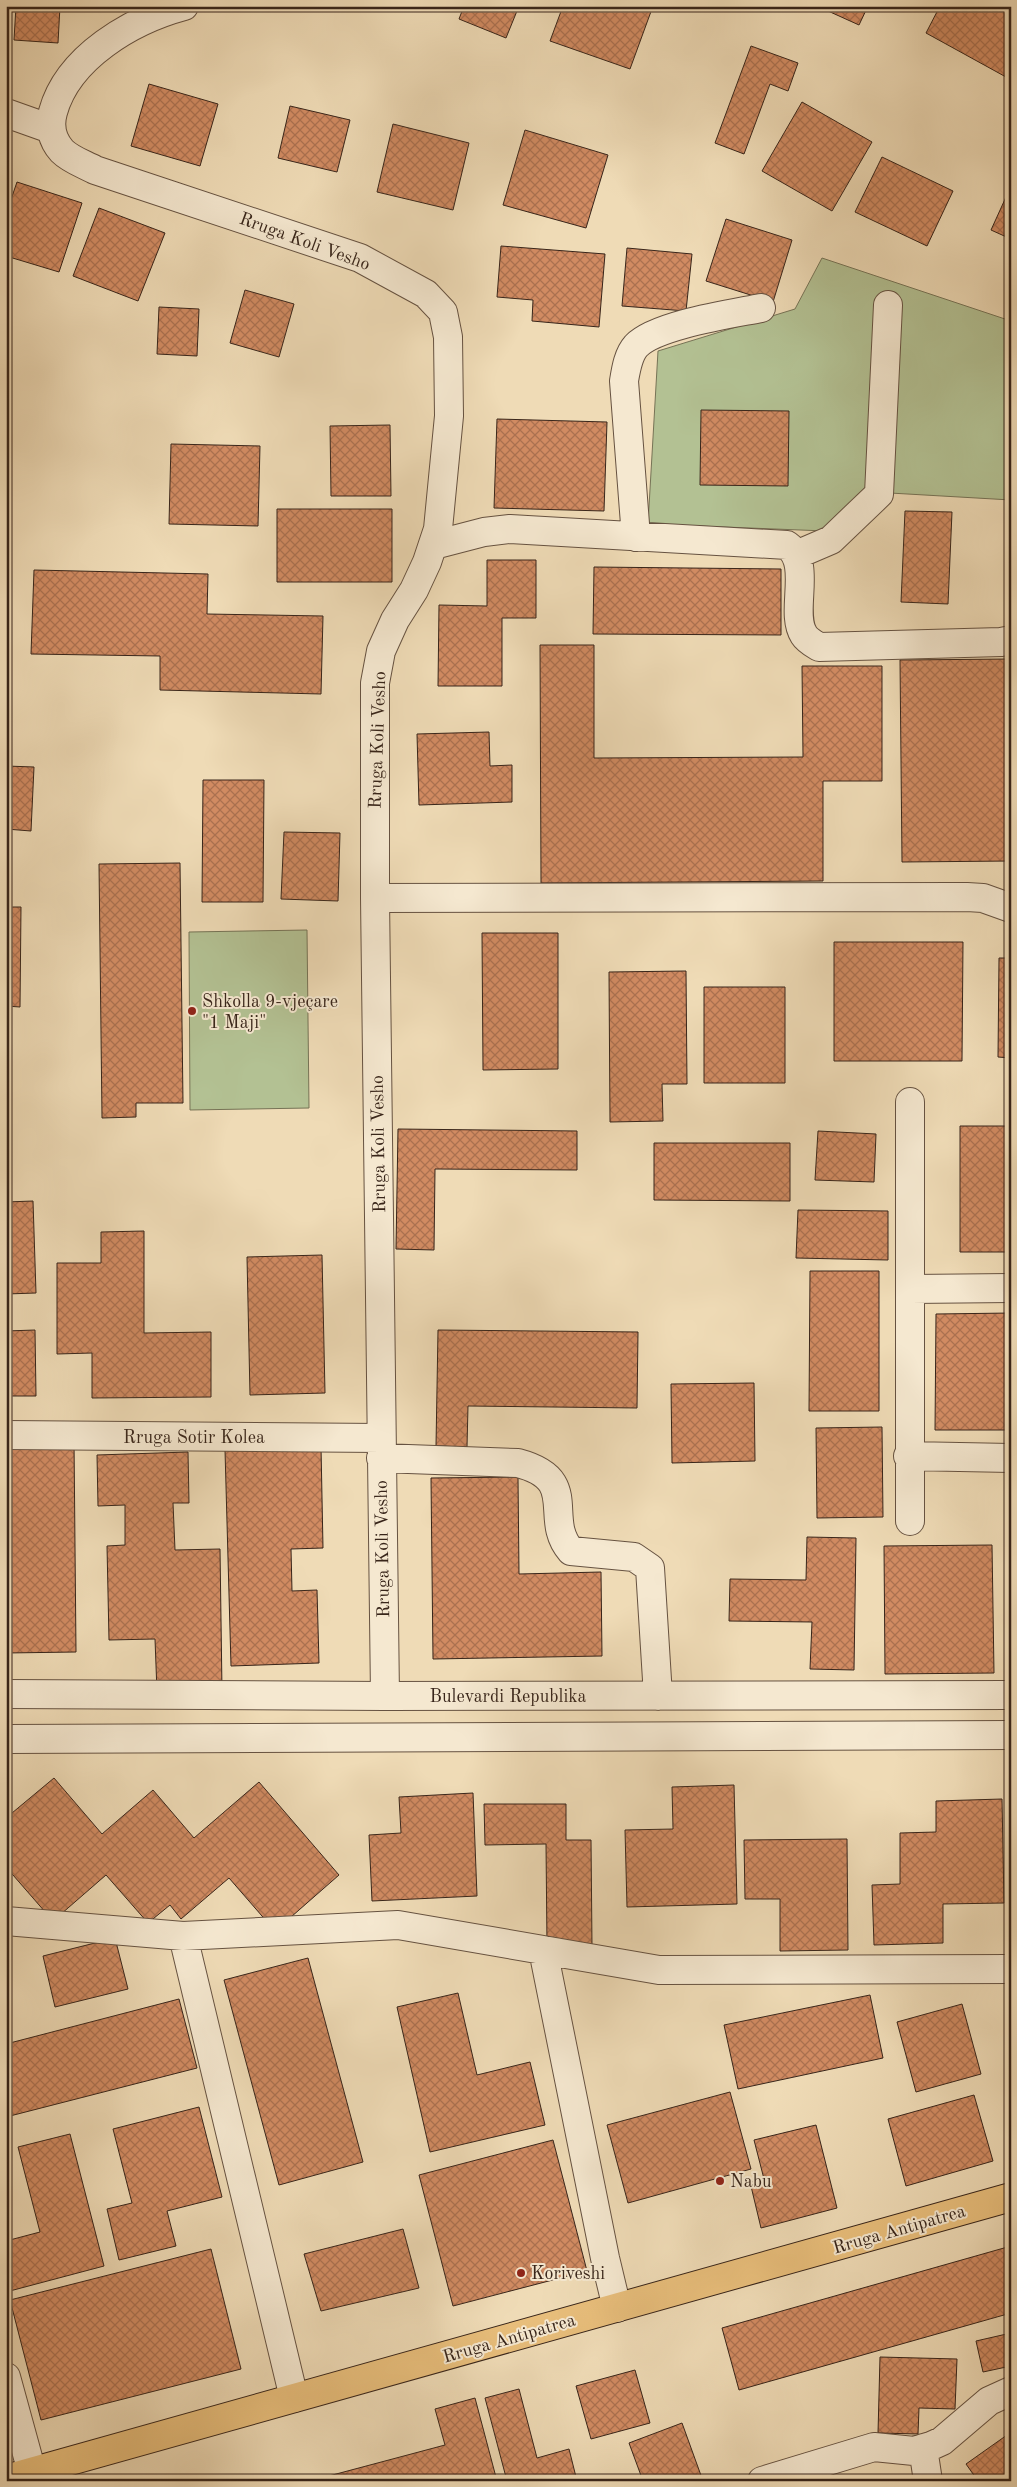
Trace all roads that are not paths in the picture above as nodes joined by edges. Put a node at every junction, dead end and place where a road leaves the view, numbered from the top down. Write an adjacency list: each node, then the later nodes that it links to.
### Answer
1 (184, 6): 3 (street)
2 (6, 114): 3 (street)
3 (51, 129): 7 (street, Rruga Koli Vesho)
4 (888, 305): 8 (street)
5 (761, 308): 6 (street)
6 (636, 537): 7 (street); 8 (street)
7 (434, 545): 10 (street, Rruga Koli Vesho)
8 (796, 555): 9 (street)
9 (1011, 640)
10 (375, 898): 11 (street); 16 (street, Rruga Koli Vesho)
11 (1011, 908)
12 (910, 1102): 14 (street)
13 (1011, 1288): 14 (street)
14 (911, 1289): 17 (street)
15 (6, 1435): 16 (street, Rruga Sotir Kolea)
16 (381, 1448): 22 (street, Rruga Koli Vesho); 23 (street, Rruga Sotir Kolea)
17 (908, 1456): 18 (street); 19 (street)
18 (1011, 1458)
19 (910, 1521)
20 (6, 1694): 22 (street, Bulevardi Republika)
21 (1011, 1695): 23 (street, Bulevardi Republika)
22 (385, 1696): 23 (street, Bulevardi Republika)
23 (658, 1696)
24 (1011, 1735): 25 (street)
25 (6, 1739)
26 (6, 1921): 27 (street)
27 (182, 1936): 28 (street); 34 (street)
28 (543, 1950): 29 (street); 31 (street)
29 (1011, 1969)
30 (1011, 2197): 31 (main road, Rruga Antipatrea)
31 (618, 2308): 34 (main road, Rruga Antipatrea)
32 (6, 2377): 36 (street)
33 (1011, 2391): 35 (street)
34 (294, 2398): 36 (main road, Rruga Antipatrea)
35 (923, 2448): 37 (street); 38 (street)
36 (19, 2475)
37 (762, 2481)
38 (928, 2481)

